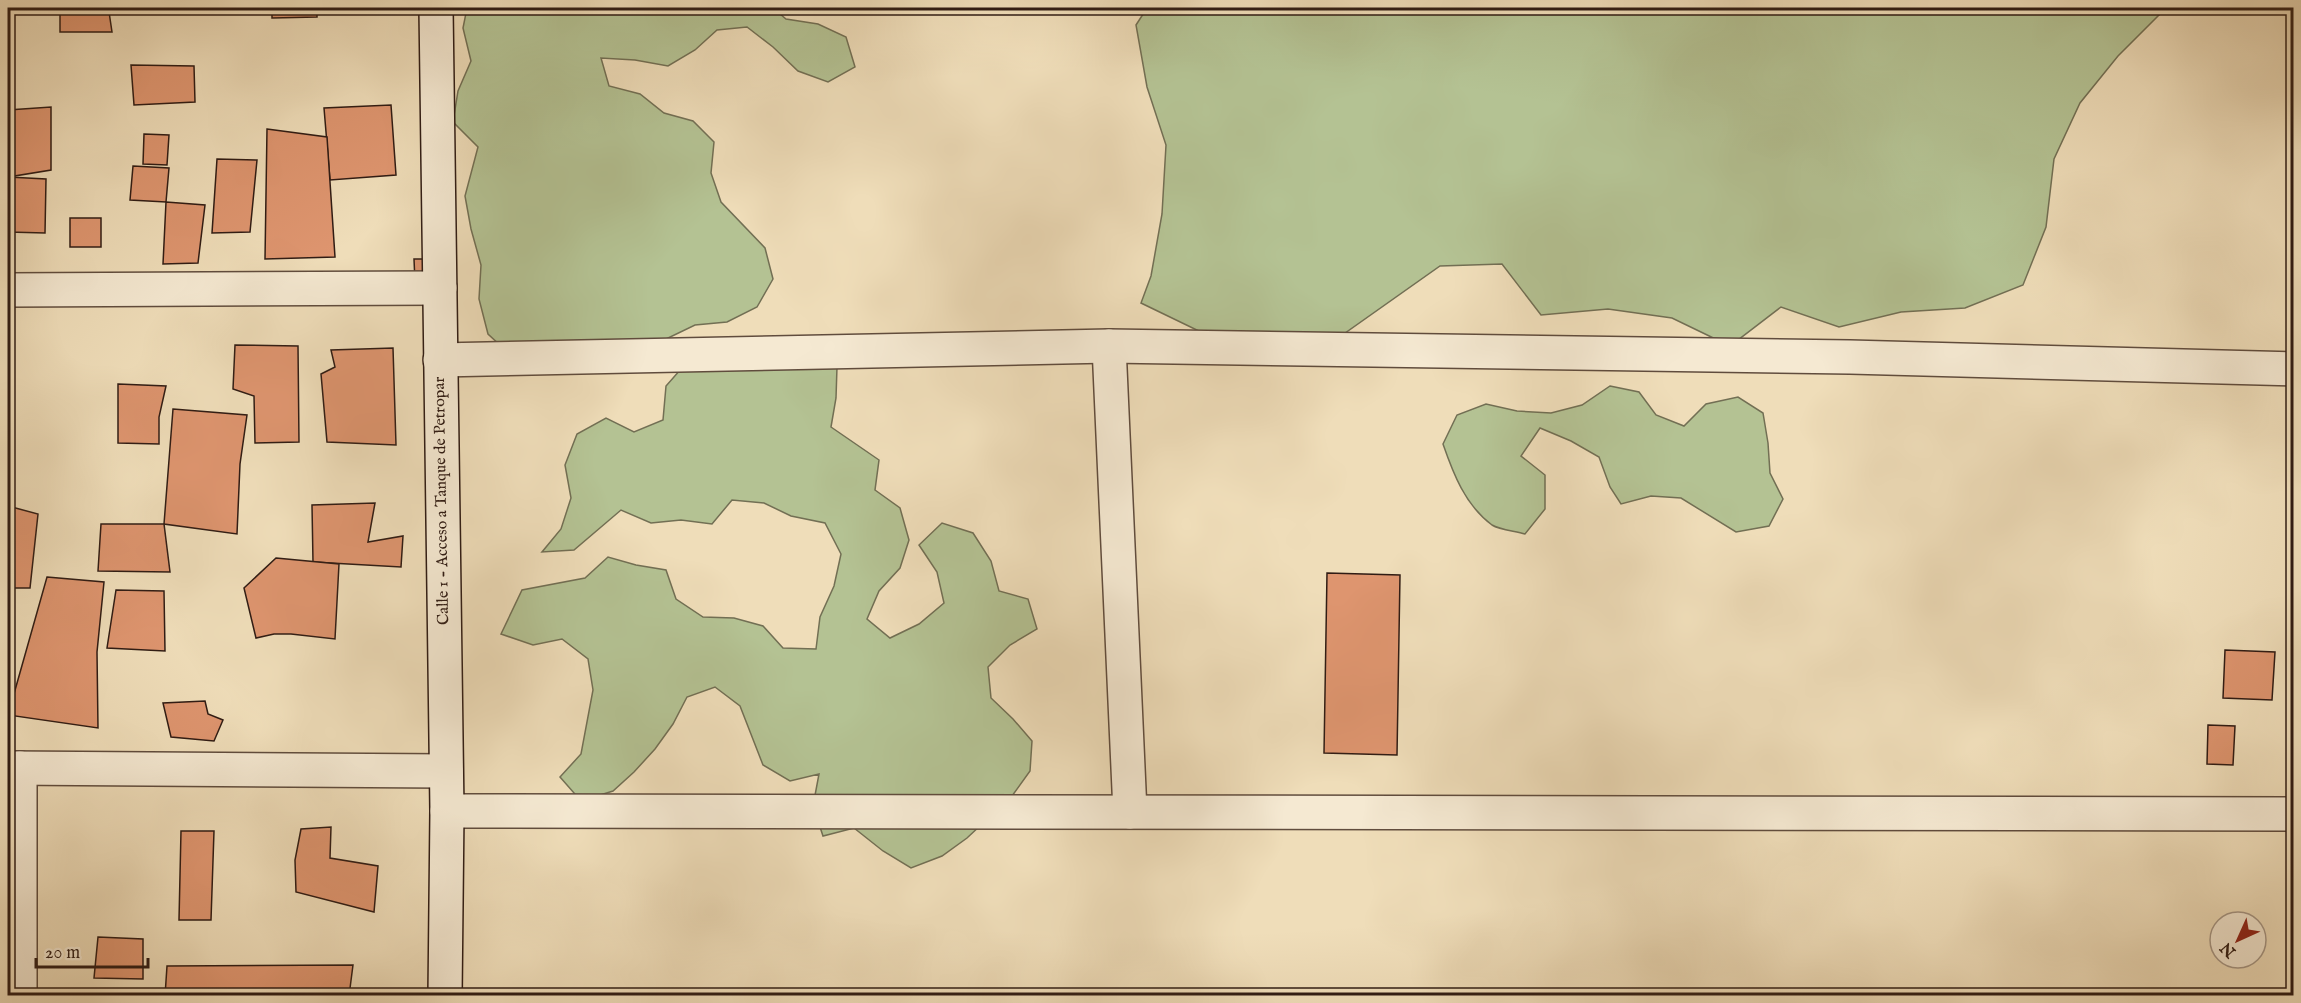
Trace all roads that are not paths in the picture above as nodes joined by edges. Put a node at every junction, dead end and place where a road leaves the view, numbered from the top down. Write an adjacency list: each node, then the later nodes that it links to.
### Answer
1 (436, 8): 2 (street, Calle 1 - Acceso a Tanque de Petropar)
2 (440, 288): 3 (street); 5 (street, Calle 1 - Acceso a Tanque de Petropar)
3 (8, 290)
4 (1109, 346): 5 (street); 6 (street); 10 (street)
5 (440, 360): 8 (street, Calle 1 - Acceso a Tanque de Petropar)
6 (2294, 369)
7 (14, 768): 8 (street); 12 (street)
8 (446, 771): 9 (street, Calle 1 - Acceso a Tanque de Petropar)
9 (447, 811): 10 (street); 13 (street, Calle 1 - Acceso a Tanque de Petropar)
10 (1130, 812): 11 (street)
11 (2294, 814)
12 (20, 996)
13 (445, 996)

